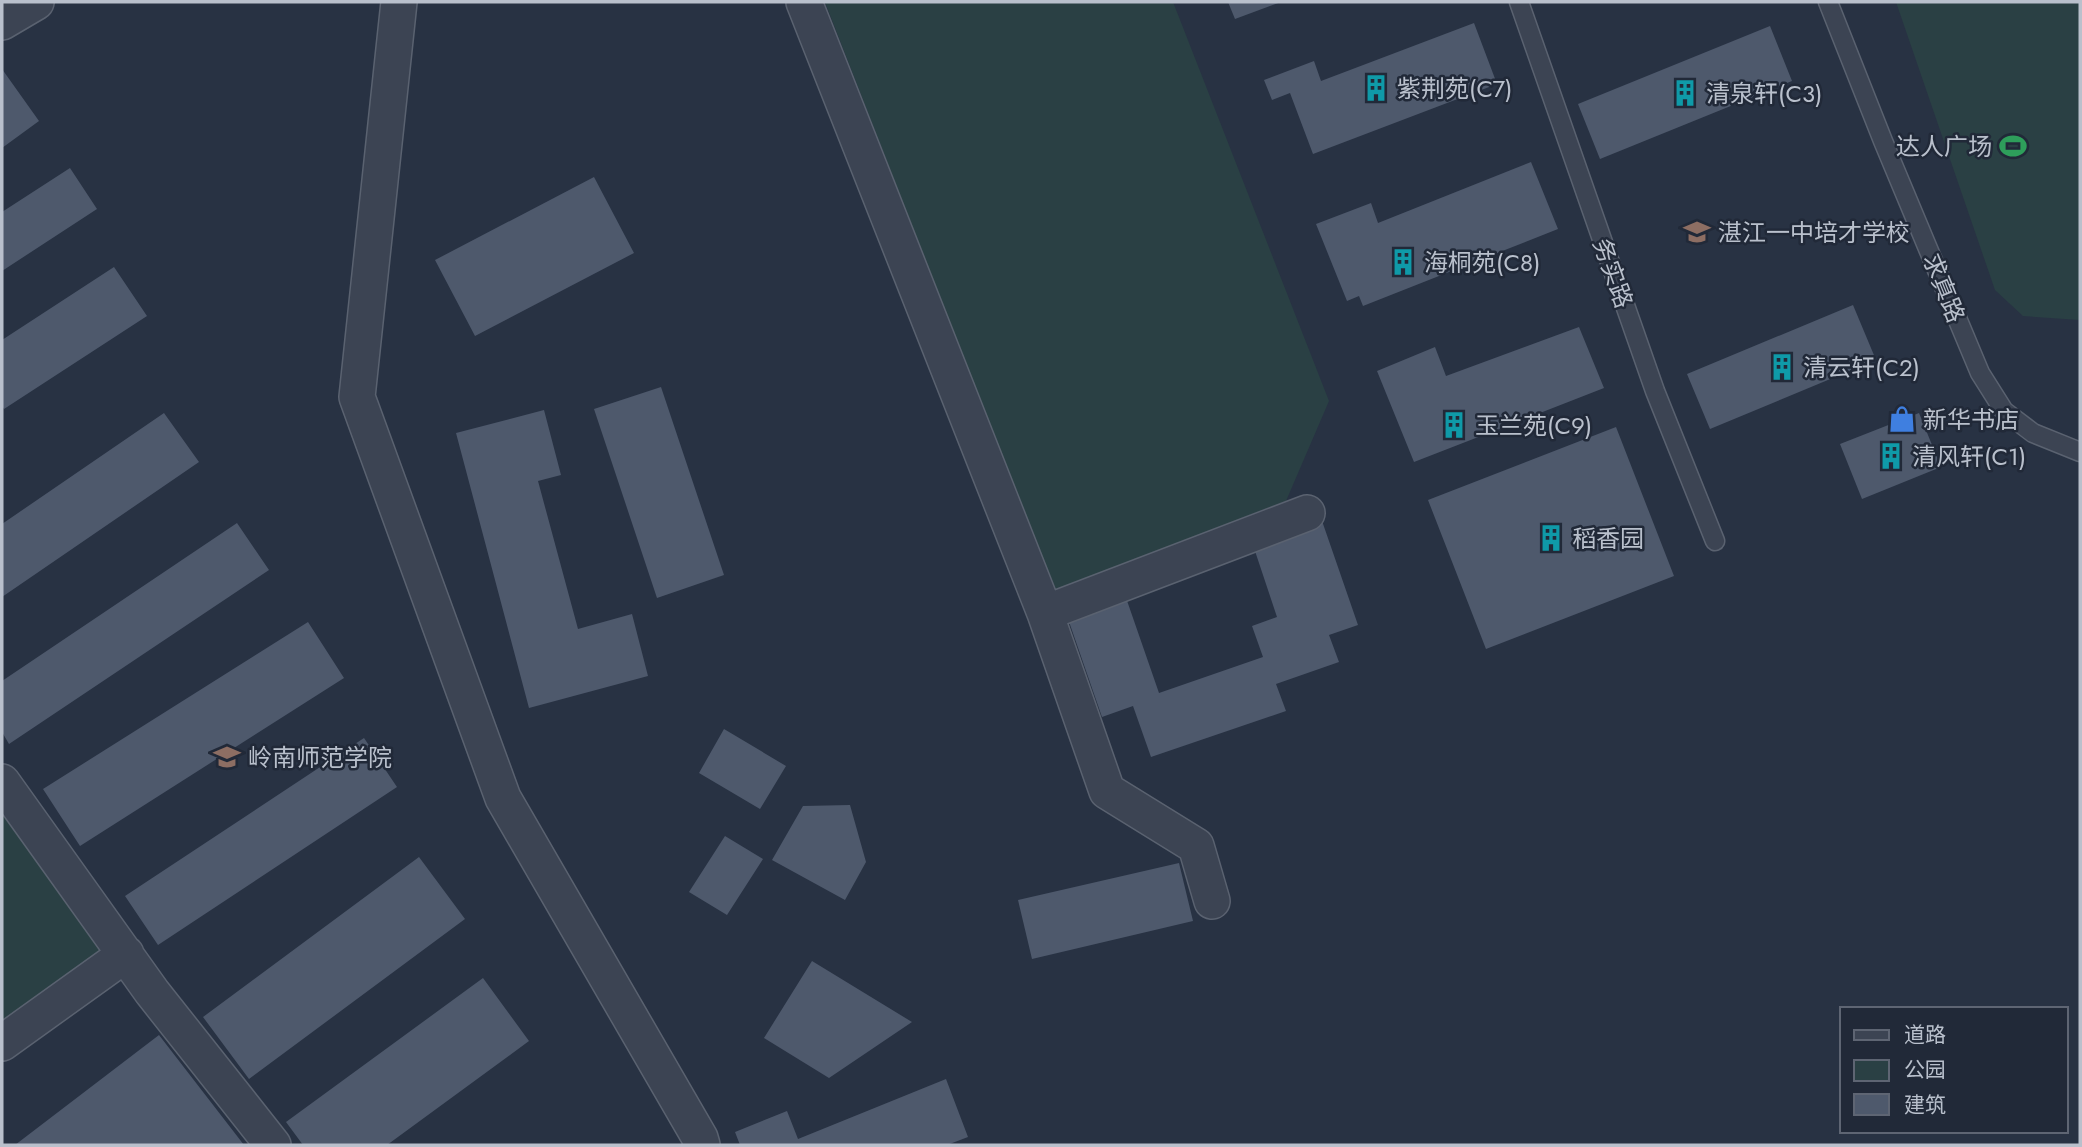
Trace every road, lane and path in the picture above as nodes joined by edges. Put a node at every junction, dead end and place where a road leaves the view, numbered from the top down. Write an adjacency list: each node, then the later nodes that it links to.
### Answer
1 (36, 2): 6 (street)
2 (399, 2): 16 (street)
3 (804, 2): 10 (street)
4 (1520, 2): 9 (lane, 务实路)
5 (1829, 2): 7 (lane, 求真路)
6 (2, 23)
7 (2080, 452)
8 (1307, 513): 10 (street)
9 (1716, 541)
10 (1045, 613): 12 (street)
11 (2, 782): 13 (street)
12 (1212, 901)
13 (125, 954): 14 (street); 15 (street)
14 (2, 1043)
15 (273, 1145)
16 (702, 1145)

